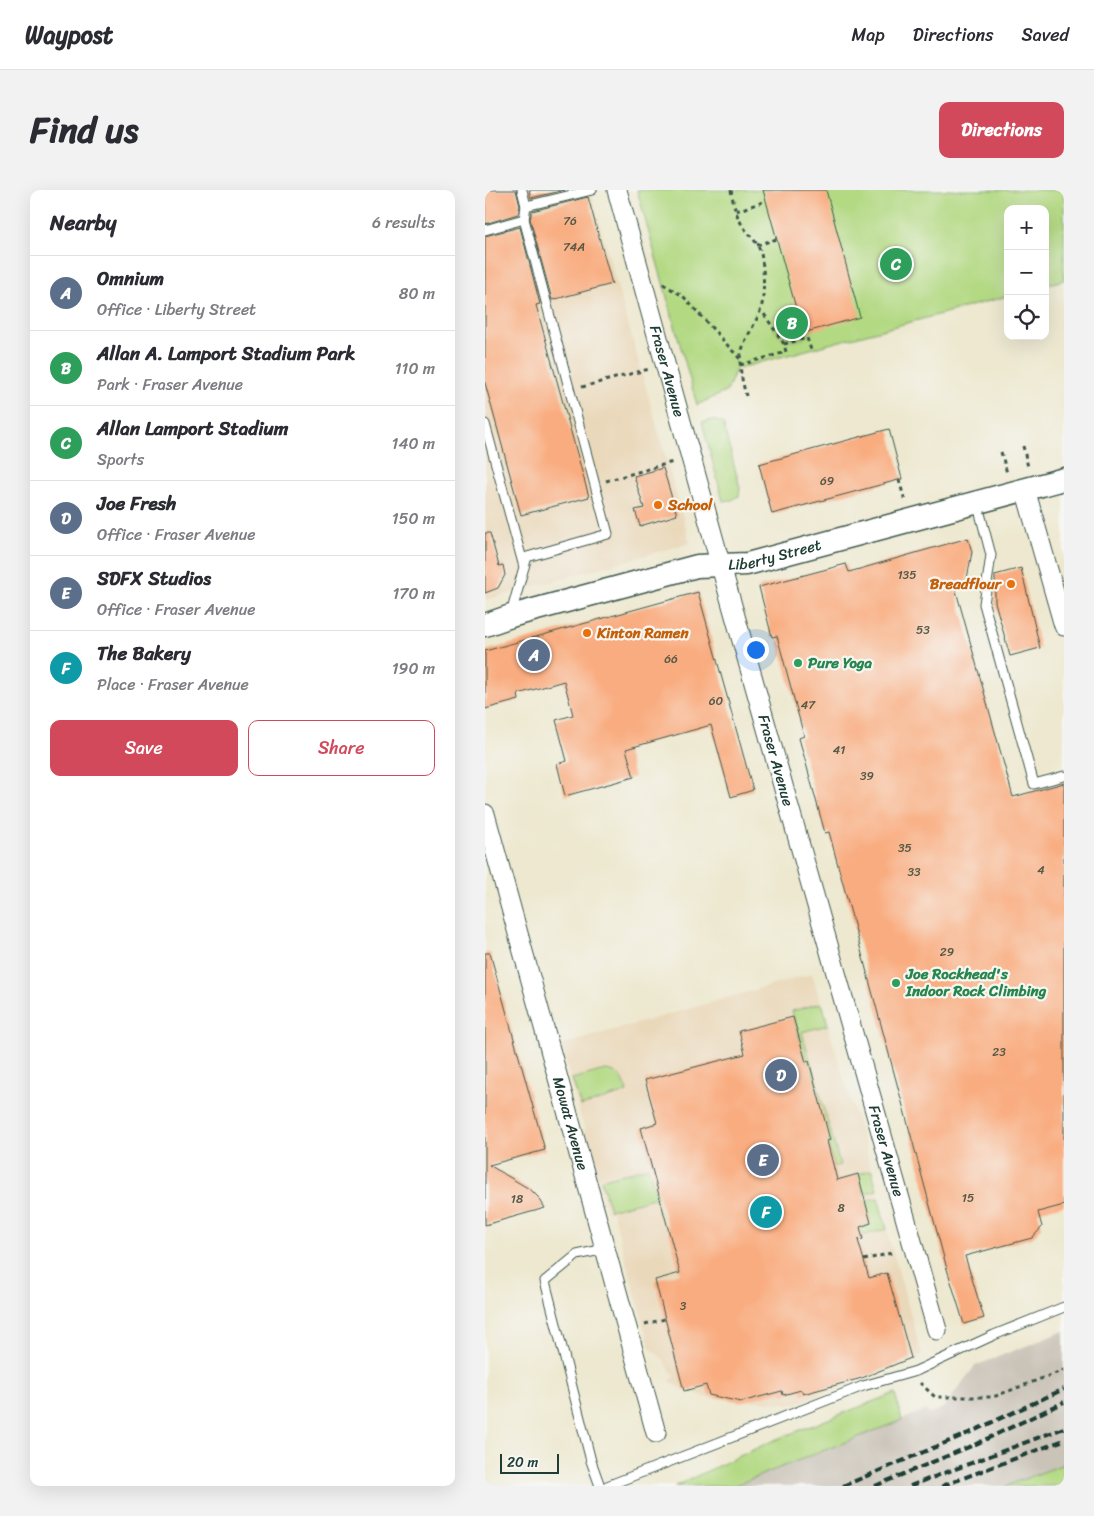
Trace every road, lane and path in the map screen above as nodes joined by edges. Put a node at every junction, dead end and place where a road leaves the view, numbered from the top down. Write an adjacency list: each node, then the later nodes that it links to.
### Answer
1 (522, 190): 6 (lane)
2 (592, 190): 6 (lane)
3 (617, 190): 17 (street, Fraser Avenue)
4 (731, 190): 7 (path)
5 (766, 201): 7 (path)
6 (526, 206): 8 (lane)
7 (736, 211): 11 (path)
8 (524, 219): 9 (lane); 19 (lane)
9 (485, 230)
10 (777, 239): 11 (path)
11 (757, 245): 13 (path)
12 (660, 282): 16 (path)
13 (761, 310): 14 (path); 16 (path)
14 (784, 344): 15 (path); 18 (path)
15 (811, 350)
16 (740, 360): 18 (path)
17 (665, 364): 19 (path); 24 (street, Fraser Avenue)
18 (740, 365): 20 (path)
19 (570, 390): 33 (lane)
20 (746, 396)
21 (485, 424): 33 (lane)
22 (1023, 446): 28 (path)
23 (1001, 452): 25 (path)
24 (691, 457): 29 (path); 32 (street, Fraser Avenue)
25 (1007, 476)
26 (1064, 479): 28 (street, Liberty Street)
27 (899, 480): 31 (path)
28 (1027, 480): 30 (street, Liberty Street); 36 (street)
29 (601, 483)
30 (977, 502): 32 (street, Liberty Street); 37 (lane)
31 (906, 504)
32 (720, 565): 34 (street, Liberty Street); 46 (street, Fraser Avenue)
33 (524, 567): 34 (lane)
34 (511, 616): 35 (street, Liberty Street)
35 (485, 625)
36 (1064, 626)
37 (1064, 776)
38 (485, 814): 39 (street, Mowat Avenue)
39 (489, 847): 40 (street, Mowat Avenue)
40 (605, 1249): 49 (street, Mowat Avenue); 50 (lane)
41 (896, 1252): 42 (path)
42 (864, 1260)
43 (1064, 1307): 48 (lane)
44 (665, 1318): 45 (path)
45 (642, 1324)
46 (937, 1330)
47 (1064, 1370): 48 (path)
48 (916, 1371): 51 (lane)
49 (656, 1433)
50 (600, 1486)
51 (607, 1486)

